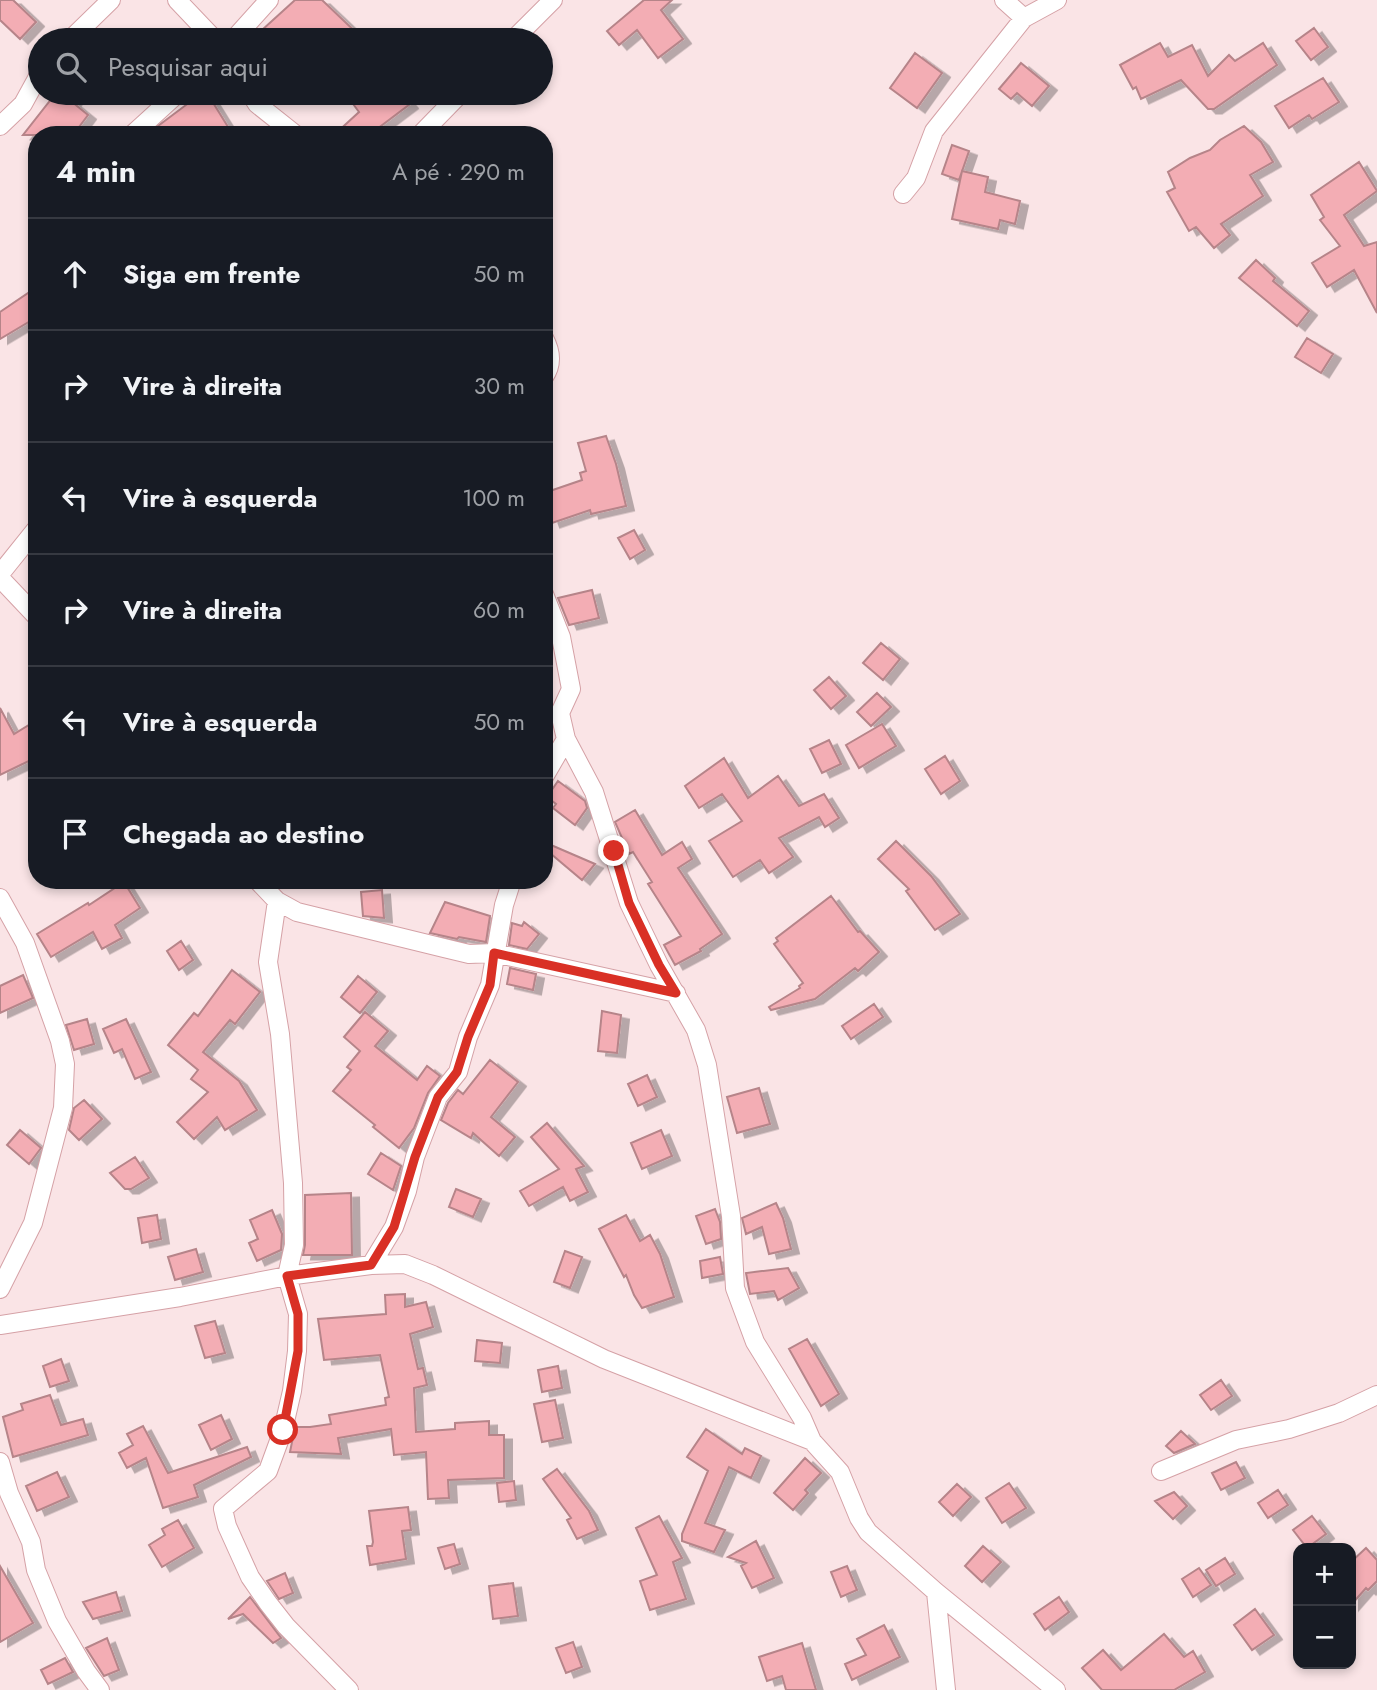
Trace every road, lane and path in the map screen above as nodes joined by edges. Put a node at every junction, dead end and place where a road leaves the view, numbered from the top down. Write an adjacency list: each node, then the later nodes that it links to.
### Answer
1 (111, 0): 8 (street)
2 (177, 0): 9 (street)
3 (269, 0): 10 (street)
4 (552, 0): 11 (street)
5 (1004, 0): 7 (street)
6 (1057, 0): 7 (street)
7 (1024, 18): 20 (street)
8 (82, 28)
9 (204, 28)
10 (244, 28)
11 (525, 28)
12 (28, 95): 19 (street)
13 (165, 105): 16 (street)
14 (258, 105): 17 (street)
15 (449, 105): 18 (street)
16 (142, 126)
17 (285, 126)
18 (429, 126)
19 (0, 127)
20 (903, 194)
21 (28, 540): 22 (street)
22 (0, 576): 23 (street)
23 (28, 607)
24 (553, 617): 25 (street)
25 (566, 739): 26 (street); 32 (street)
26 (553, 761)
27 (266, 889): 30 (street)
28 (509, 889): 31 (street)
29 (0, 898): 35 (street)
30 (277, 901): 31 (street); 34 (street)
31 (494, 953): 32 (street); 33 (street)
32 (676, 993): 38 (street)
33 (371, 1265): 34 (street); 38 (street)
34 (287, 1276): 36 (street); 44 (street)
35 (0, 1289)
36 (0, 1325)
37 (1377, 1395): 40 (street)
38 (812, 1441): 42 (street)
39 (0, 1462): 41 (street)
40 (1161, 1471)
41 (4, 1498): 43 (street)
42 (936, 1592): 45 (street); 46 (street)
43 (100, 1690)
44 (349, 1690)
45 (946, 1690)
46 (1056, 1690)

